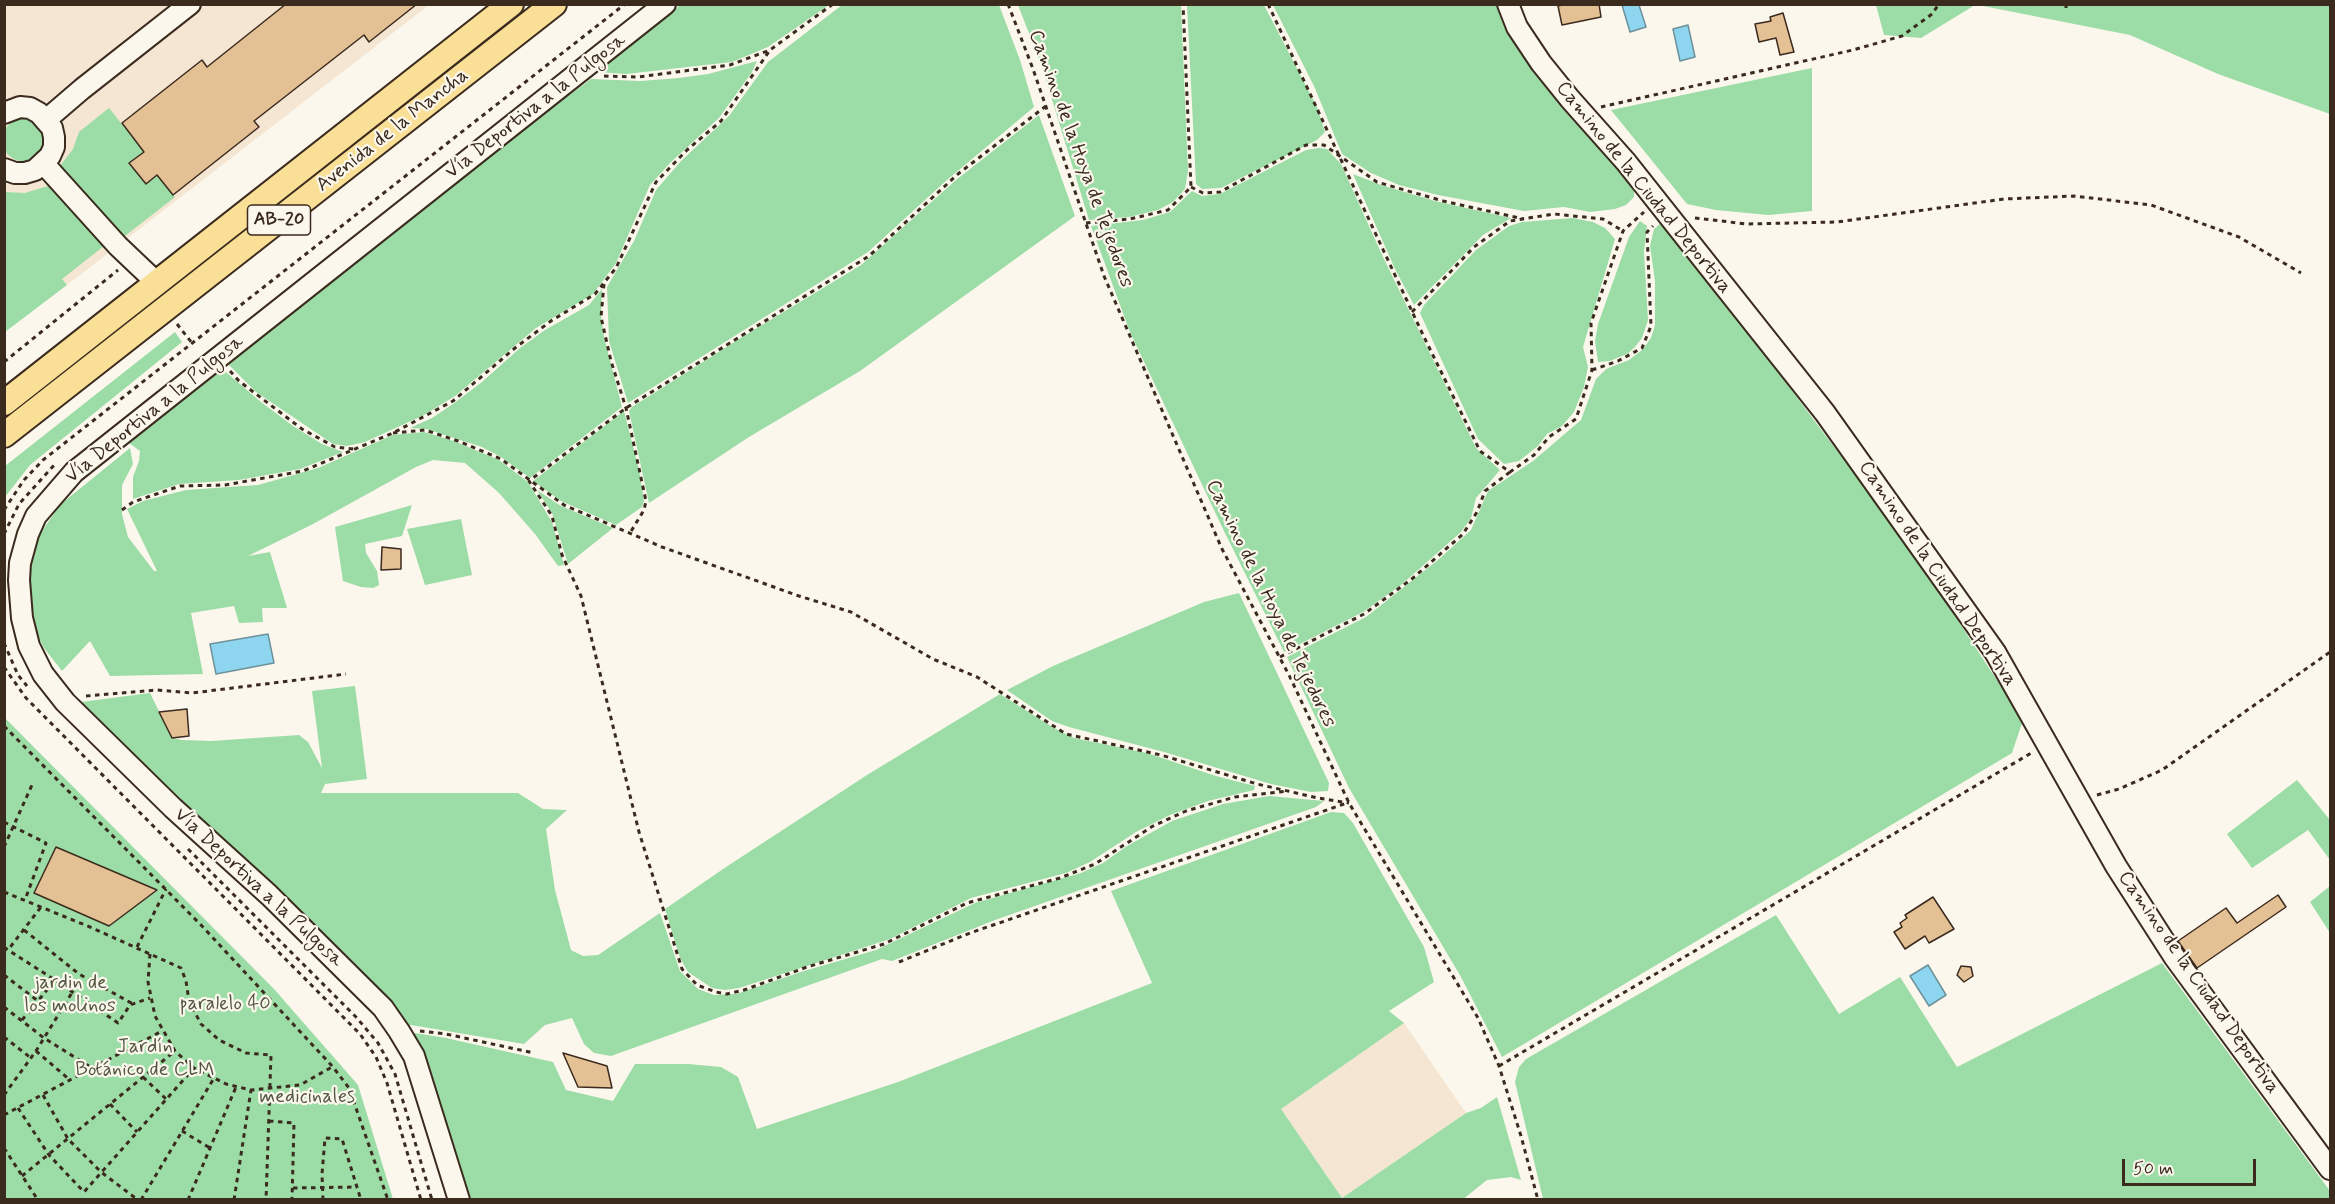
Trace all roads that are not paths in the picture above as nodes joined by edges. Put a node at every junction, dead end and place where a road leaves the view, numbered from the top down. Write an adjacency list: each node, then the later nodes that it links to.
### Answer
1 (190, 4): 7 (street)
2 (511, 4): 10 (main road, Avenida de la Mancha / AB-20)
3 (554, 4): 12 (main road, Avenida de la Mancha / AB-20)
4 (665, 4): 14 (street, Vía Deportiva a la Pulgosa)
5 (1508, 4): 13 (street, Camino de la Ciudad Deportiva)
6 (4, 113): 7 (street)
7 (47, 119): 8 (street)
8 (44, 164): 9 (street); 10 (street)
9 (4, 168)
10 (157, 283): 11 (main road, Avenida de la Mancha / AB-20)
11 (4, 403)
12 (4, 435)
13 (2331, 1169)
14 (459, 1200)

